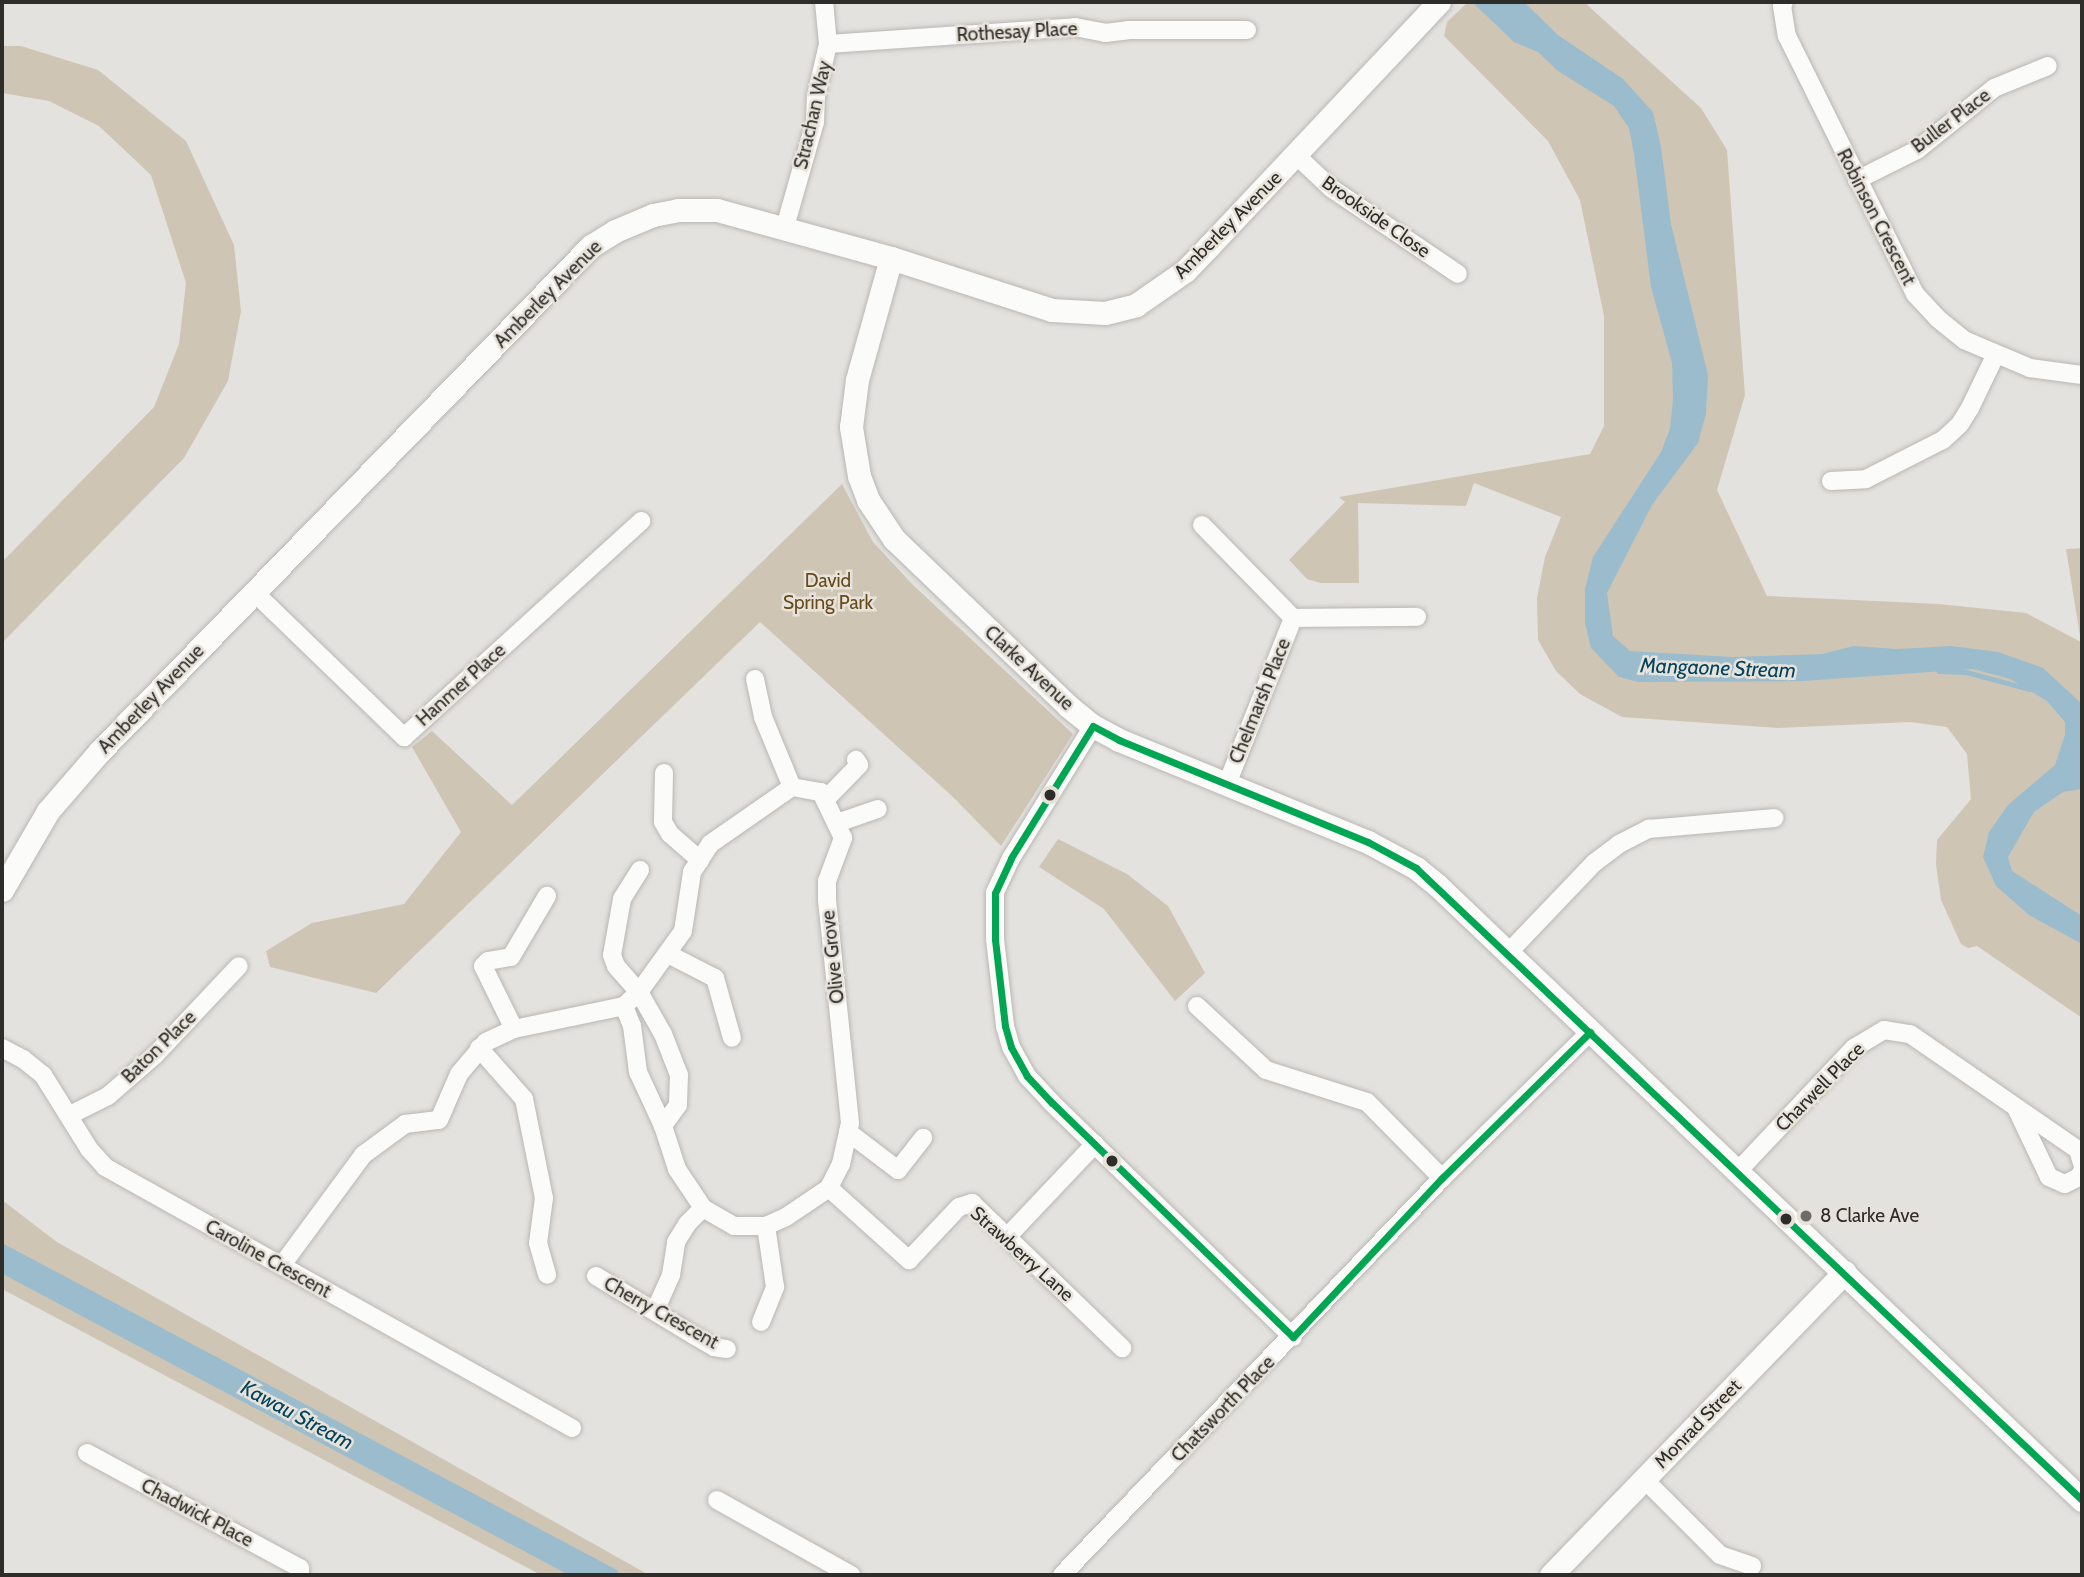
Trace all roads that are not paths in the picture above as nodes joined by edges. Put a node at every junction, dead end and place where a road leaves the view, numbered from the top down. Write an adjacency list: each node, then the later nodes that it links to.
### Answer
1 (824, 2): 5 (street, Strachan Way)
2 (1784, 2): 8 (street, Robinson Crescent)
3 (1433, 8): 7 (street, Amberley Avenue)
4 (1247, 30): 5 (street, Rothesay Place)
5 (828, 44): 9 (street, Strachan Way)
6 (2048, 66): 8 (street, Buller Place)
7 (1297, 156): 10 (street, Amberley Avenue); 11 (street, Brookside Close)
8 (1857, 180): 12 (street, Robinson Crescent)
9 (785, 227): 10 (street, Amberley Avenue); 17 (street, Amberley Avenue)
10 (891, 258): 21 (street, Clarke Avenue)
11 (1458, 274)
12 (1995, 356): 13 (street, Robinson Crescent); 14 (street)
13 (2082, 375)
14 (1831, 481)
15 (641, 521): 17 (street, Hanmer Place)
16 (1202, 525): 19 (street, Chelmarsh Place)
17 (254, 592): 32 (street, Amberley Avenue)
18 (1417, 617): 19 (street, Chelmarsh Place)
19 (1293, 618): 24 (street, Chelmarsh Place)
20 (755, 679): 25 (street)
21 (1093, 726): 24 (street, Clarke Avenue); 50 (street)
22 (856, 760): 26 (street)
23 (664, 773): 30 (street)
24 (1227, 784): 34 (street, Clarke Avenue)
25 (792, 787): 26 (street); 30 (street)
26 (825, 800): 29 (street, Olive Grove)
27 (878, 809): 29 (street)
28 (1775, 818): 34 (street)
29 (837, 823): 48 (street, Olive Grove)
30 (700, 860): 35 (street)
31 (640, 870): 37 (street)
32 (2, 891)
33 (547, 896): 40 (street)
34 (1508, 953): 41 (street, Clarke Avenue)
35 (668, 954): 37 (street); 42 (street)
36 (239, 966): 46 (street, Baton Place)
37 (639, 992): 38 (street); 47 (street)
38 (624, 1006): 40 (street); 47 (street)
39 (1197, 1006): 54 (street)
40 (514, 1029): 44 (street)
41 (1590, 1032): 52 (street, Clarke Avenue); 54 (street, Chatsworth Place)
42 (732, 1038)
43 (2, 1048): 46 (street, Caroline Crescent)
44 (480, 1048): 59 (street); 61 (street)
45 (2017, 1110): 51 (street, Charwell Place); 52 (street, Charwell Place); 53 (street, Charwell Place)
46 (70, 1115): 59 (street, Caroline Crescent)
47 (663, 1126): 56 (street)
48 (848, 1132): 49 (street); 55 (street, Olive Grove)
49 (923, 1138)
50 (1096, 1144): 58 (street); 65 (street)
51 (2082, 1163)
52 (1738, 1171): 60 (street, Clarke Avenue)
53 (2082, 1171)
54 (1442, 1178): 65 (street, Chatsworth Place)
55 (829, 1188): 57 (street); 58 (street, Strawberry Lane)
56 (703, 1208): 57 (street); 63 (street)
57 (766, 1226): 64 (street)
58 (1007, 1237): 66 (street, Strawberry Lane)
59 (282, 1265): 68 (street, Caroline Crescent)
60 (1844, 1272): 70 (street, Monrad Street); 72 (street, Clarke Avenue)
61 (547, 1275)
62 (596, 1276): 63 (street, Cherry Crescent)
63 (655, 1311): 67 (street, Cherry Crescent)
64 (761, 1322)
65 (1293, 1337): 76 (street, Chatsworth Place)
66 (1122, 1348)
67 (727, 1349)
68 (572, 1428)
69 (87, 1453): 74 (street, Chadwick Place)
70 (1645, 1480): 73 (street); 77 (street, Monrad Street)
71 (717, 1500): 75 (street)
72 (2082, 1500)
73 (1752, 1566)
74 (300, 1575)
75 (851, 1575)
76 (1062, 1575)
77 (1551, 1575)

